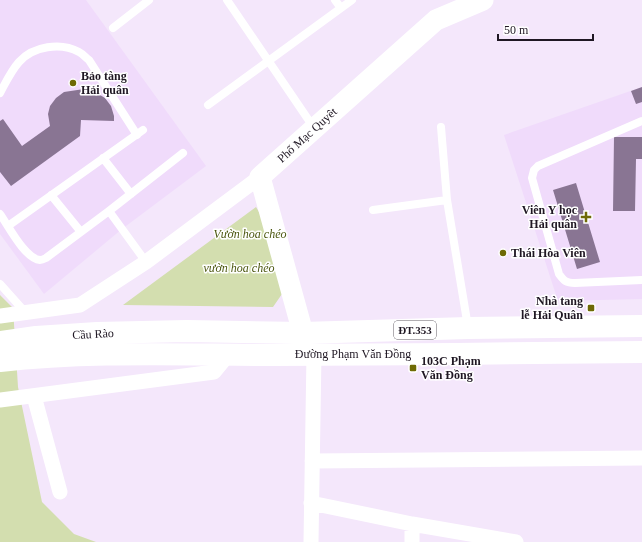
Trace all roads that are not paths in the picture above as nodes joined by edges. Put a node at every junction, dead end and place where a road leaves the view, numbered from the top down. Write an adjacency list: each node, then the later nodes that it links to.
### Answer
1 (149, 0): 9 (lane)
2 (227, 0): 10 (lane)
3 (335, 0): 7 (lane)
4 (352, 0): 7 (lane)
5 (454, 0): 8 (street)
6 (483, 0): 8 (street, Phố Mạc Quyêt)
7 (341, 8): 10 (lane)
8 (436, 20): 15 (street, Phố Mạc Quyêt)
9 (113, 28)
10 (268, 61): 12 (lane); 15 (lane)
11 (0, 93): 17 (lane)
12 (208, 106)
13 (642, 121): 28 (lane)
14 (441, 127): 21 (lane)
15 (314, 128): 18 (street, Phố Mạc Quyêt)
16 (183, 153): 19 (lane)
17 (103, 158): 19 (lane); 20 (lane)
18 (260, 176): 27 (street); 35 (street)
19 (131, 194): 23 (lane)
20 (51, 195): 25 (lane); 26 (lane)
21 (447, 200): 22 (lane); 33 (lane)
22 (373, 210)
23 (109, 211): 26 (lane); 27 (lane)
24 (0, 214): 25 (lane)
25 (8, 226): 26 (lane)
26 (81, 232)
27 (146, 262): 30 (street)
28 (642, 280)
29 (0, 284): 30 (lane)
30 (25, 312): 31 (street)
31 (0, 316)
32 (642, 326): 33 (main road, Đường Phạm Văn Đồng / ĐT.353)
33 (468, 328): 35 (main road, Đường Phạm Văn Đồng / ĐT.353)
34 (187, 331): 35 (main road, Đường Phạm Văn Đồng / ĐT.353); 36 (main road, Cầu Rào)
35 (303, 333)
36 (0, 342)
37 (642, 352): 38 (main road, Đường Phạm Văn Đồng / ĐT.353)
38 (314, 354): 40 (main road, Đường Phạm Văn Đồng / ĐT.353); 45 (street)
39 (184, 355): 40 (main road, Đường Phạm Văn Đồng / ĐT.353); 41 (main road, Cầu Rào)
40 (228, 355): 42 (street)
41 (0, 361)
42 (34, 396): 43 (street); 46 (street)
43 (0, 400)
44 (642, 458): 45 (street)
45 (312, 462): 47 (street)
46 (60, 492)
47 (311, 503): 48 (street); 49 (street)
48 (412, 524): 50 (street); 51 (street)
49 (311, 542)
50 (412, 542)
51 (513, 542)

